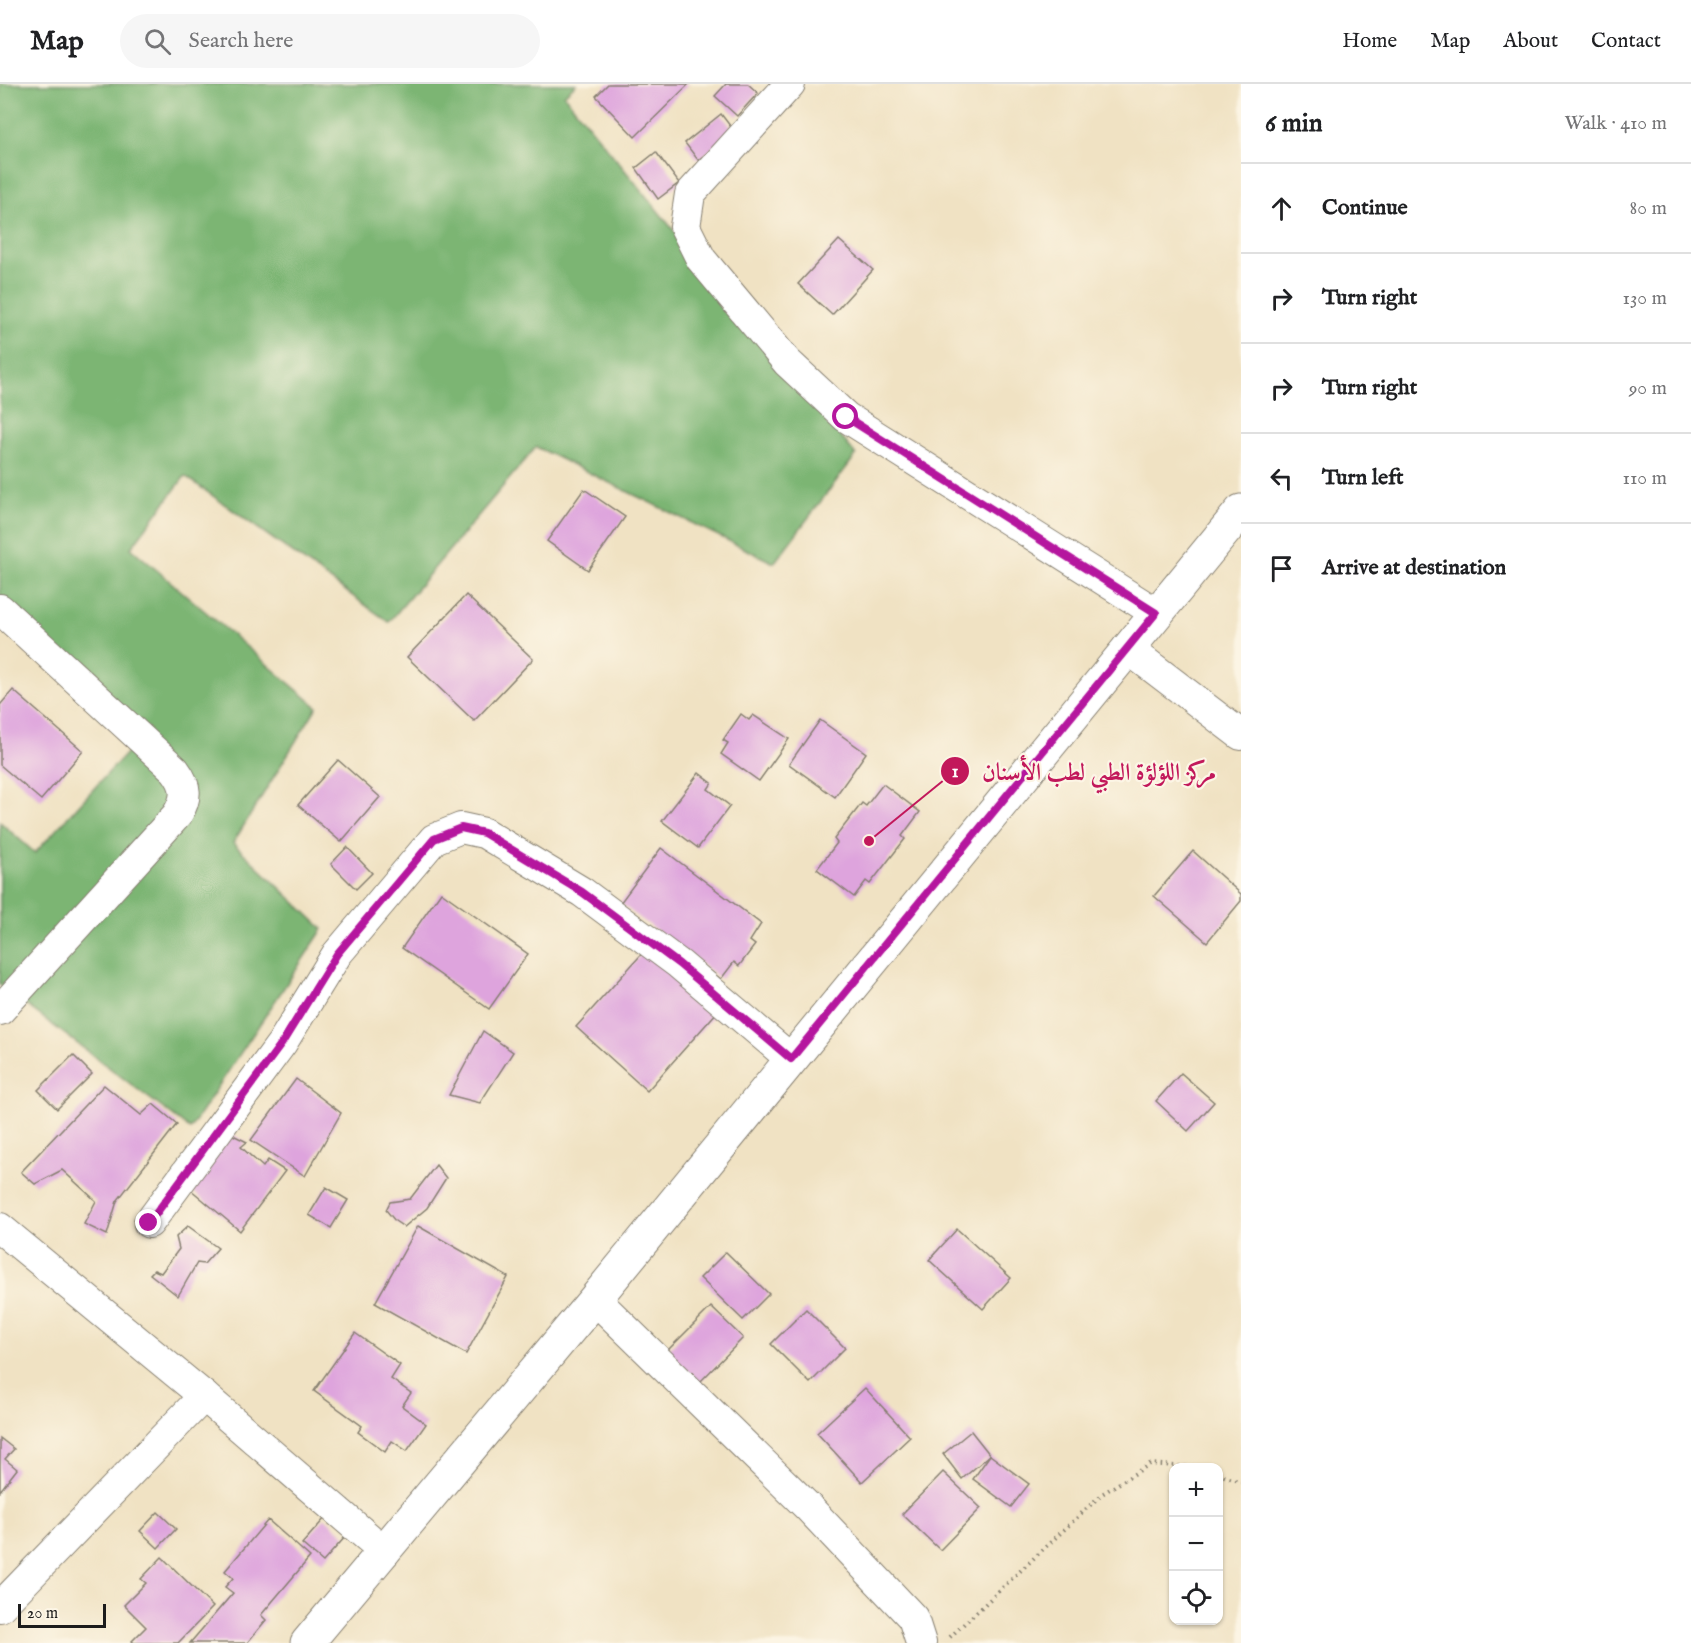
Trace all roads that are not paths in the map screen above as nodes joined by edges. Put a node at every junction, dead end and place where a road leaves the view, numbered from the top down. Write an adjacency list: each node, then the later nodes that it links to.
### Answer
1 (790, 84): 4 (street)
2 (1241, 511): 4 (street)
3 (0, 609): 7 (street)
4 (1156, 613): 5 (street)
5 (1127, 648): 6 (street); 8 (street)
6 (1241, 735)
7 (0, 1010)
8 (791, 1059): 9 (street); 11 (street)
9 (149, 1223)
10 (0, 1228): 12 (street)
11 (595, 1299): 13 (street); 16 (street)
12 (204, 1396): 13 (street); 14 (street)
13 (385, 1552): 15 (street)
14 (0, 1607)
15 (308, 1643)
16 (921, 1643)

